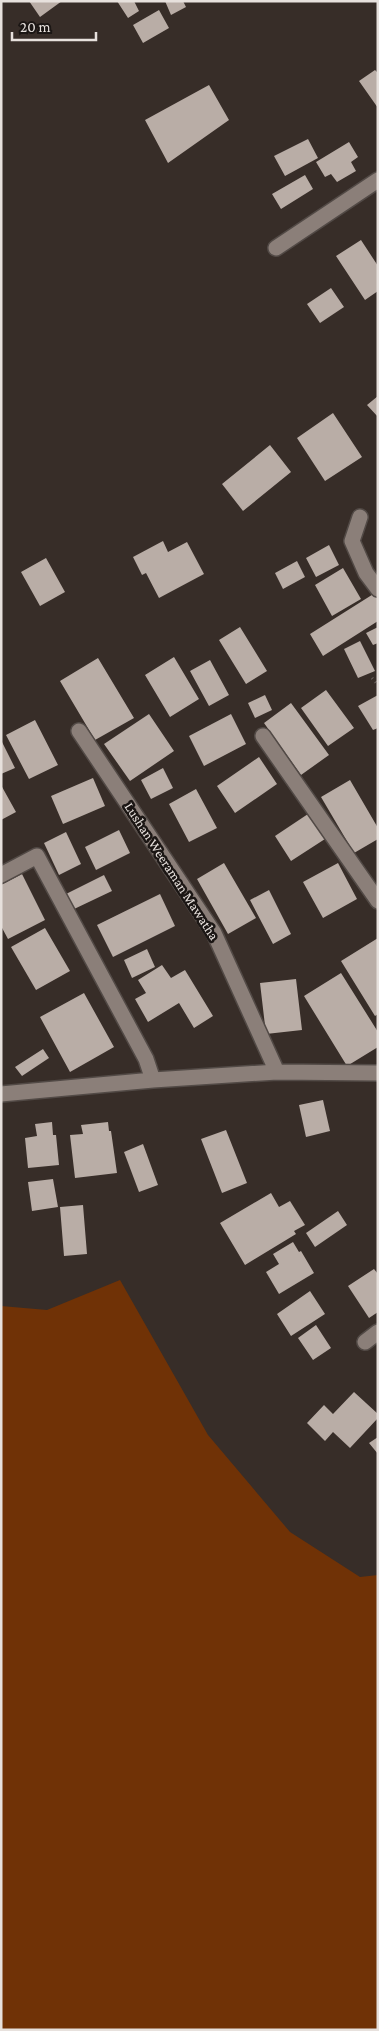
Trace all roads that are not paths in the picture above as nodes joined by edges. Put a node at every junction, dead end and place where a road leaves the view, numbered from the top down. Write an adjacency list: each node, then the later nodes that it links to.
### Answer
1 (378, 180): 2 (street)
2 (276, 248)
3 (360, 517): 4 (street)
4 (378, 589)
5 (80, 731): 9 (street, Lushan Weeraman Mawatha)
6 (263, 736): 8 (street)
7 (1, 875): 11 (street)
8 (378, 901)
9 (277, 1072): 10 (street); 11 (street)
10 (378, 1073)
11 (154, 1080): 12 (street)
12 (1, 1094)
13 (378, 1332): 14 (street)
14 (365, 1342)

